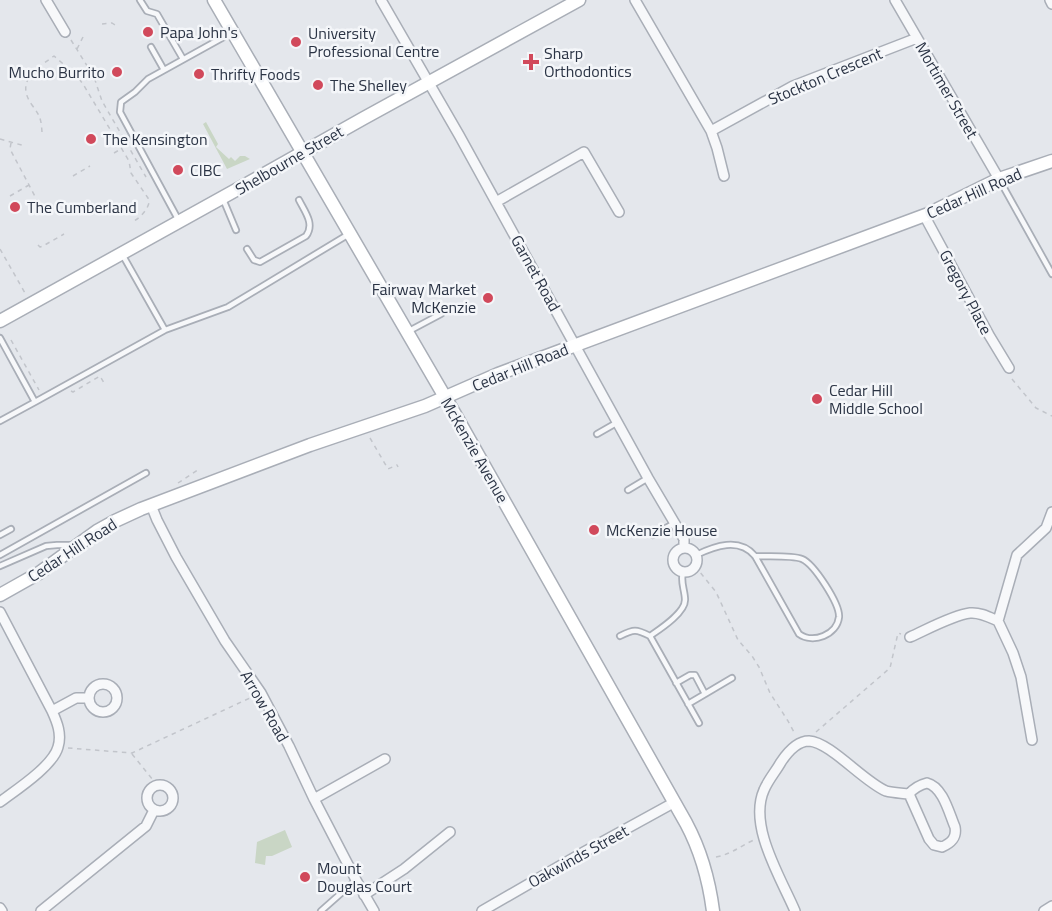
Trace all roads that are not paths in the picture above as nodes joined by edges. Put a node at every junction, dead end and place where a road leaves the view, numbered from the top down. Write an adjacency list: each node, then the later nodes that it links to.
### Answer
1 (46, 0): 10 (street)
2 (140, 0): 14 (lane)
3 (214, 0): 11 (main road, McKenzie Avenue)
4 (381, 0): 16 (street, Garnet Road)
5 (579, 0): 16 (main road, Shelbourne Street)
6 (635, 0): 17 (street)
7 (896, 0): 12 (street, Mortimer Street)
8 (1050, 0): 9 (street)
9 (1052, 4)
10 (65, 32)
11 (232, 32): 14 (lane); 18 (main road, McKenzie Avenue)
12 (917, 38): 17 (street, Stockton Crescent); 21 (street, Mortimer Street)
13 (151, 47): 15 (lane)
14 (183, 59): 15 (lane)
15 (164, 70): 27 (lane)
16 (428, 82): 18 (main road, Shelbourne Street); 24 (street, Garnet Road)
17 (711, 131): 20 (street)
18 (302, 153): 22 (main road, Shelbourne Street); 29 (main road, McKenzie Avenue)
19 (1052, 161): 21 (main road, Cedar Hill Road)
20 (724, 176)
21 (999, 180): 26 (main road, Cedar Hill Road); 32 (lane)
22 (223, 198): 27 (main road, Shelbourne Street); 28 (lane)
23 (299, 200): 30 (lane)
24 (496, 202): 25 (street); 38 (street, Garnet Road)
25 (618, 212)
26 (924, 215): 38 (main road, Cedar Hill Road); 39 (street, Gregory Place)
27 (179, 221): 31 (main road, Shelbourne Street)
28 (236, 230)
29 (350, 233): 35 (lane); 36 (main road, McKenzie Avenue)
30 (247, 249)
31 (122, 254): 34 (main road, Shelbourne Street); 35 (lane)
32 (1052, 274)
33 (441, 314): 36 (lane)
34 (0, 321)
35 (165, 330): 41 (lane)
36 (407, 333): 40 (main road, McKenzie Avenue)
37 (0, 338): 41 (lane)
38 (576, 345): 40 (main road, Cedar Hill Road); 43 (street, Garnet Road)
39 (1009, 368)
40 (445, 397): 48 (main road, Cedar Hill Road); 79 (main road, McKenzie Avenue)
41 (35, 402): 42 (lane)
42 (0, 421)
43 (618, 423): 44 (lane); 46 (street, Garnet Road)
44 (597, 434)
45 (146, 473): 56 (lane)
46 (648, 478): 47 (lane); 50 (street, Garnet Road)
47 (628, 490)
48 (151, 505): 54 (main road, Cedar Hill Road); 77 (street, Arrow Road)
49 (1052, 512): 63 (street)
50 (675, 523): 53 (lane); 55 (street, Garnet Road)
51 (11, 529): 52 (lane)
52 (0, 535)
53 (653, 535)
54 (77, 545): 59 (lane); 61 (main road, Cedar Hill Road)
55 (684, 548): 57 (street); 60 (street)
56 (0, 555)
57 (696, 555): 58 (lane); 60 (street)
58 (755, 556): 58 (lane)
59 (0, 566)
60 (683, 572): 65 (lane)
61 (0, 596)
62 (0, 612): 72 (street)
63 (998, 621): 66 (street); 74 (street)
64 (620, 636): 65 (lane)
65 (650, 636): 68 (lane)
66 (910, 637)
67 (732, 678): 69 (lane)
68 (676, 683): 69 (lane); 71 (lane)
69 (705, 694): 71 (lane)
70 (88, 698): 72 (street)
71 (688, 704): 73 (lane)
72 (52, 711): 78 (street)
73 (699, 723)
74 (1032, 740)
75 (385, 759): 77 (street)
76 (909, 794): 76 (street); 90 (street)
77 (314, 799): 82 (street, Arrow Road)
78 (0, 802)
79 (675, 802): 88 (street, Oakwinds Street); 89 (main road, McKenzie Avenue)
80 (154, 810): 80 (street); 85 (street)
81 (450, 832): 83 (street)
82 (356, 880): 83 (street, Arrow Road); 86 (lane)
83 (364, 895): 87 (street, Arrow Road)
84 (1052, 906): 91 (street)
85 (41, 911)
86 (321, 911)
87 (374, 911)
88 (482, 911)
89 (713, 911)
90 (795, 911)
91 (1044, 911)

